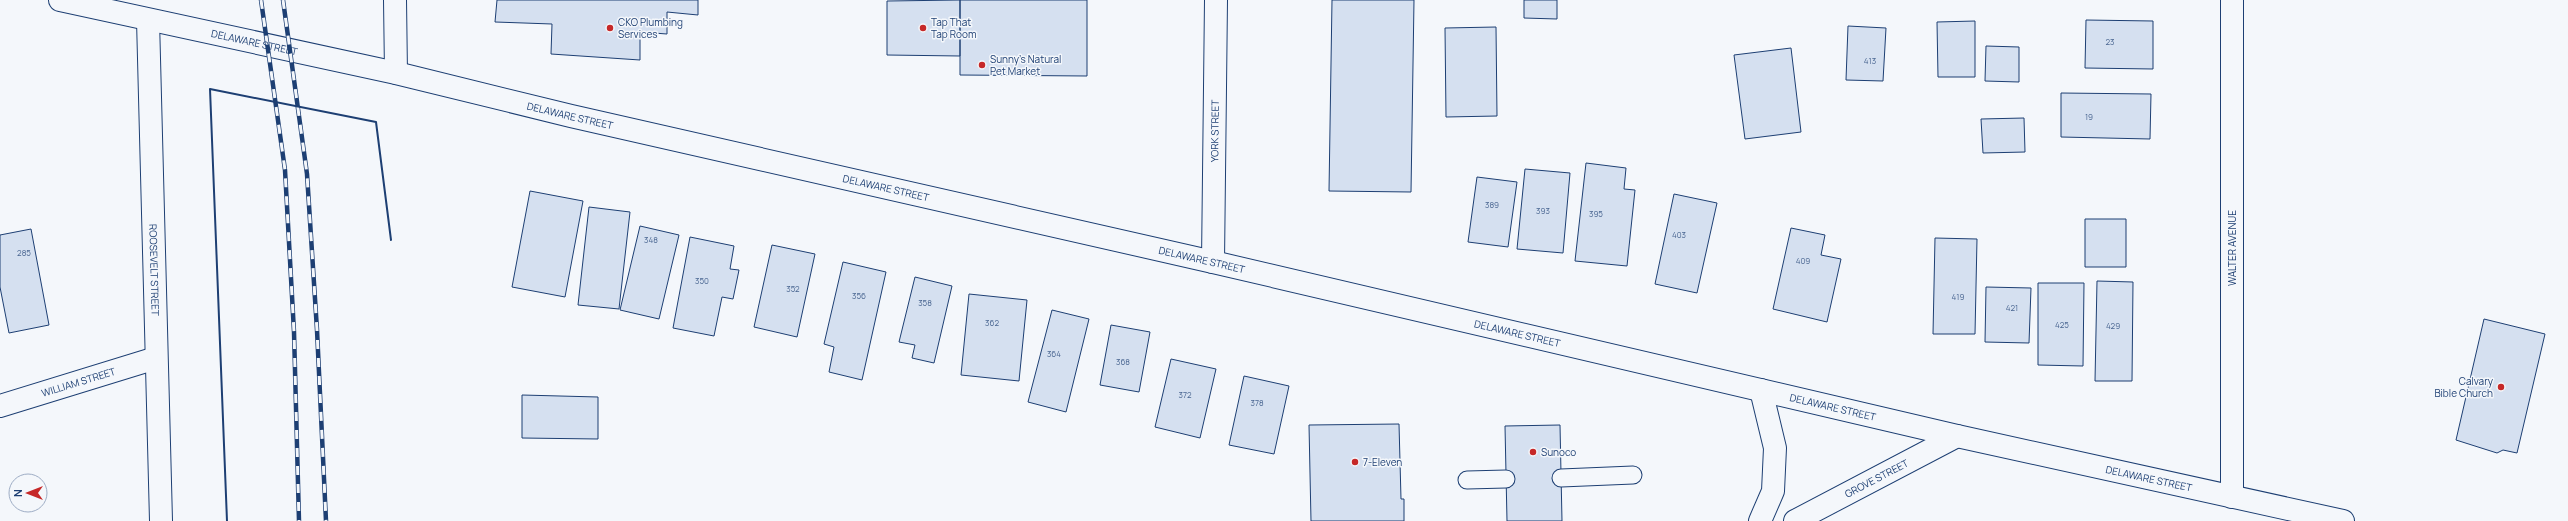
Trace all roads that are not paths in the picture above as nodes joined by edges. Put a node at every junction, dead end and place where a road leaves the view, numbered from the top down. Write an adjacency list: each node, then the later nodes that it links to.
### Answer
1 (60, 0): 5 (main road, DELAWARE STREET)
2 (395, 0): 6 (main road)
3 (1216, 0): 7 (main road, YORK STREET)
4 (2232, 0): 16 (main road, WALTER AVENUE)
5 (148, 20): 6 (main road, DELAWARE STREET); 8 (main road, ROOSEVELT STREET)
6 (396, 73): 7 (main road, DELAWARE STREET)
7 (1213, 262): 9 (main road, DELAWARE STREET)
8 (156, 358): 10 (main road, WILLIAM STREET); 18 (main road, ROOSEVELT STREET)
9 (1761, 390): 11 (main road, DELAWARE STREET); 19 (main road)
10 (0, 406)
11 (1957, 436): 16 (main road, DELAWARE STREET); 20 (main road, GROVE STREET)
12 (1633, 475): 13 (lane)
13 (1561, 478)
14 (1506, 479): 15 (lane)
15 (1467, 480)
16 (2232, 497): 17 (main road, DELAWARE STREET)
17 (2304, 517): 21 (main road, DELAWARE STREET)
18 (161, 521)
19 (1760, 521)
20 (1795, 521)
21 (2343, 521)

